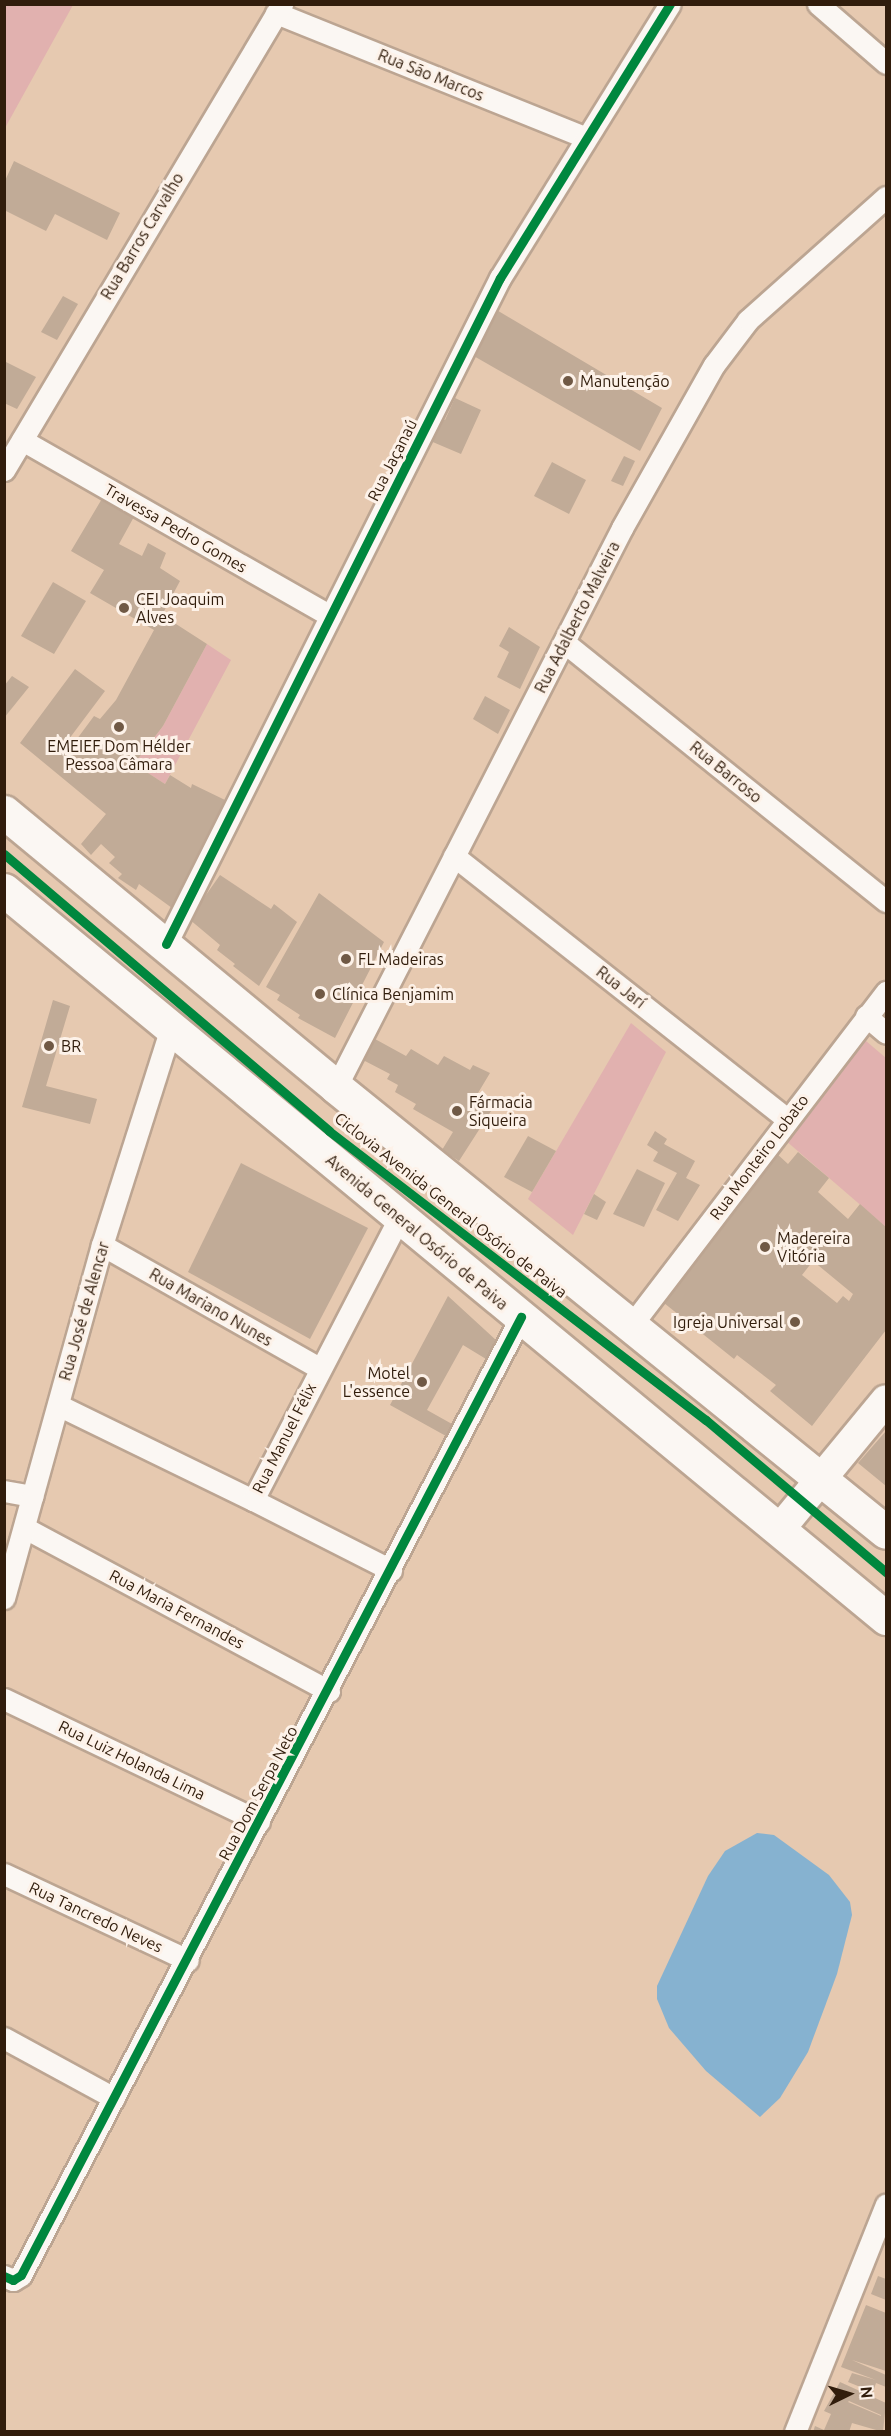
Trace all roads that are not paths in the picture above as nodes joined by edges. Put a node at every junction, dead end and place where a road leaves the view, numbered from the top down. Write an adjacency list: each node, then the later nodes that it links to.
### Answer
1 (670, 4): 5 (street, Rua Jaçanaú)
2 (818, 4): 4 (street)
3 (279, 9): 5 (street, Rua São Marcos); 7 (street, Rua Barros Carvalho)
4 (886, 63)
5 (585, 136): 9 (street, Rua Jaçanaú)
6 (886, 197): 10 (street, Rua Adalberto Malveira)
7 (22, 440): 8 (street, Rua Barros Carvalho); 9 (street, Travessa Pedro Gomes)
8 (4, 470)
9 (330, 616): 15 (street, Rua Jaçanaú)
10 (565, 644): 12 (street, Rua Adalberto Malveira); 14 (street, Rua Barroso)
11 (4, 812): 15 (main road)
12 (454, 856): 20 (street, Rua Adalberto Malveira); 21 (street, Rua Jarí)
13 (4, 890): 18 (main road, Avenida General Osório de Paiva)
14 (886, 901)
15 (166, 944): 20 (main road)
16 (886, 992): 17 (street, Rua Monteiro Lobato)
17 (866, 1016): 19 (street); 21 (street, Rua Monteiro Lobato)
18 (171, 1027): 22 (main road, Avenida General Osório de Paiva); 23 (street, Rua José de Alencar)
19 (886, 1033)
20 (336, 1087): 25 (main road)
21 (787, 1119): 25 (street, Rua Monteiro Lobato)
22 (400, 1217): 24 (main road, Avenida General Osório de Paiva); 26 (street, Rua Manuel Félix)
23 (102, 1245): 26 (street, Rua Mariano Nunes); 28 (street, Rua José de Alencar)
24 (520, 1317): 34 (main road, Avenida General Osório de Paiva); 36 (street, Rua Dom Serpa Neto)
25 (633, 1323): 29 (main road)
26 (319, 1368): 32 (street, Rua Manuel Félix)
27 (886, 1400): 29 (street)
28 (58, 1405): 31 (street, Rua José de Alencar); 32 (street, Rua Manuel Félix)
29 (822, 1479): 34 (street); 35 (main road)
30 (4, 1491): 31 (street)
31 (33, 1496): 33 (street, Rua José de Alencar)
32 (254, 1500): 36 (street)
33 (25, 1527): 37 (street, Rua José de Alencar); 39 (street, Rua Maria Fernandes)
34 (779, 1530): 38 (main road, Avenida General Osório de Paiva)
35 (886, 1532)
36 (391, 1570): 39 (street, Rua Dom Serpa Neto)
37 (4, 1598)
38 (886, 1618)
39 (329, 1691): 41 (street, Rua Dom Serpa Neto)
40 (4, 1699): 41 (street, Rua Luiz Holanda Lima)
41 (259, 1821): 43 (street, Rua Dom Serpa Neto)
42 (4, 1874): 43 (street, Rua Tancredo Neves)
43 (188, 1960): 45 (street, Rua Dom Serpa Neto)
44 (4, 2038): 45 (street)
45 (114, 2098): 47 (street, Rua Dom Serpa Neto)
46 (886, 2205): 48 (street)
47 (11, 2278)
48 (795, 2432)

